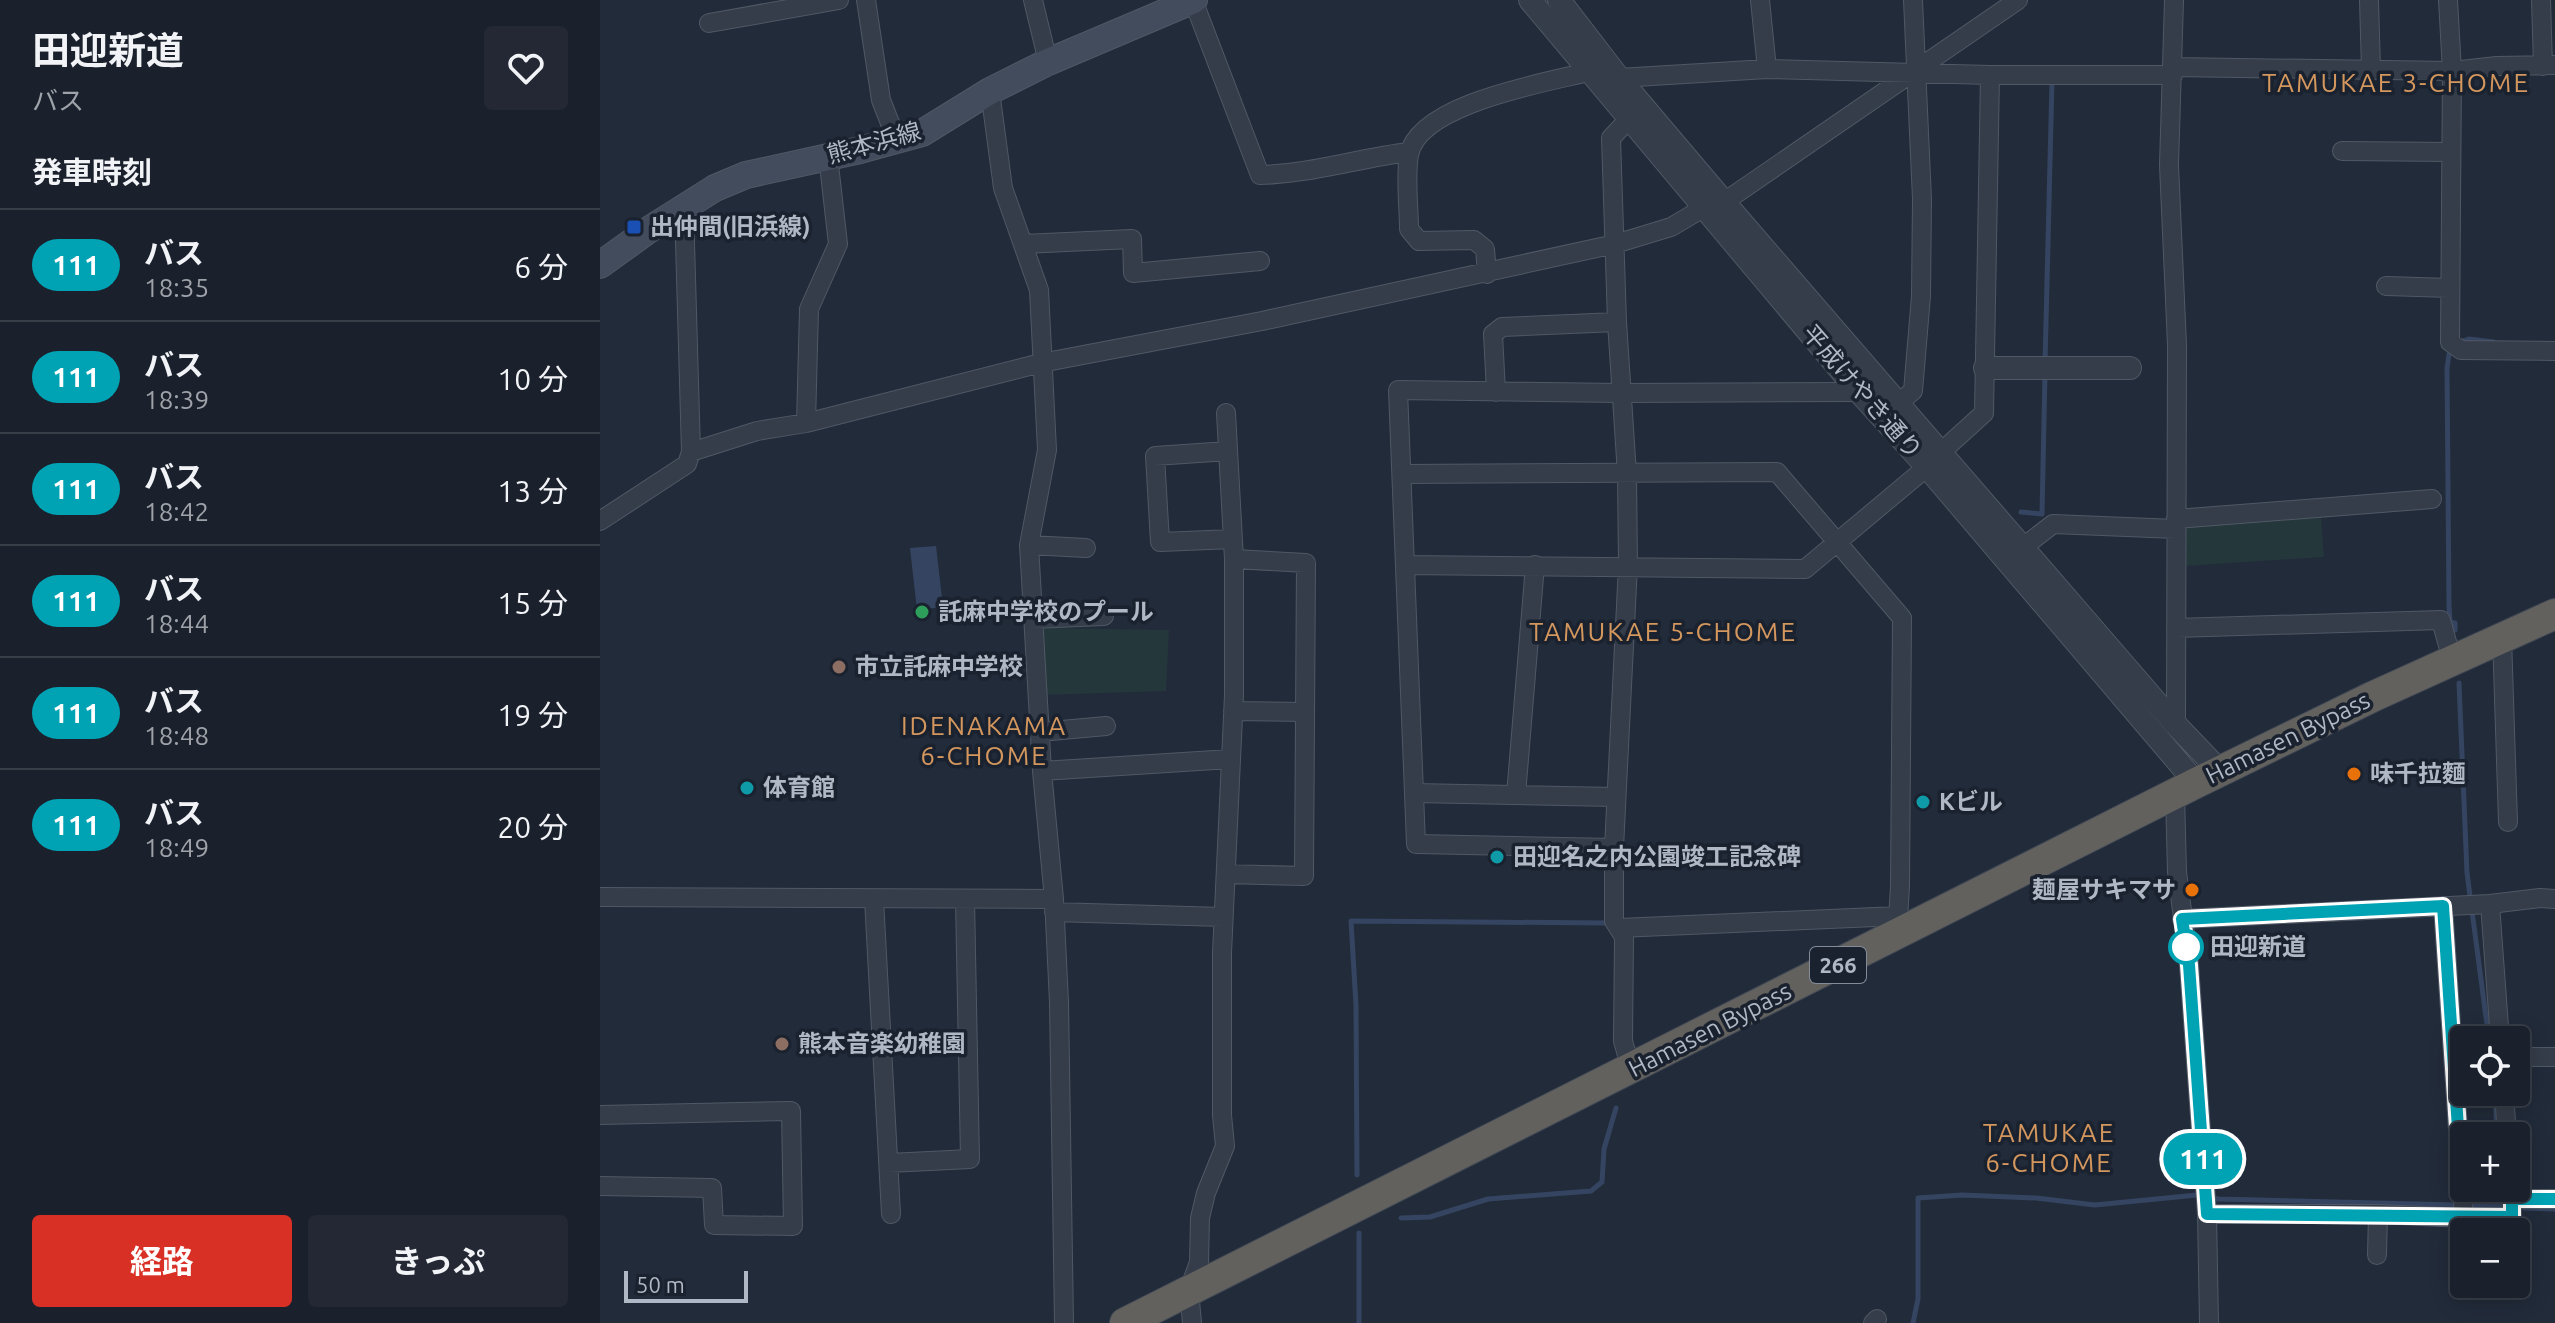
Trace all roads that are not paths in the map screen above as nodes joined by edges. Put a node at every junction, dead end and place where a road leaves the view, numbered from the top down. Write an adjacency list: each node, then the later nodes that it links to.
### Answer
1 (839, 0): 14 (street)
2 (1033, 0): 15 (street)
3 (1194, 0): 15 (main road, 熊本浜線); 29 (street)
4 (1530, 0): 21 (street, 平成けやき通り)
5 (1559, 0): 24 (street, 平成けやき通り)
6 (1760, 0): 17 (street)
7 (1913, 0): 22 (street)
8 (2018, 0): 22 (street)
9 (2174, 0): 19 (street)
10 (2369, 0): 18 (street)
11 (2448, 0): 20 (street)
12 (2541, 0): 16 (street)
13 (870, 1): 27 (street)
14 (709, 23)
15 (1048, 62): 25 (main road, 熊本浜線)
16 (2549, 66): 20 (street)
17 (1767, 69): 22 (street); 24 (street)
18 (2371, 70): 19 (street); 20 (street)
19 (2173, 71): 23 (street); 59 (street)
20 (2452, 71): 30 (street)
21 (1588, 72): 26 (street, 平成けやき通り); 29 (street)
22 (1915, 73): 23 (street); 32 (street); 49 (street)
23 (1990, 75): 44 (street)
24 (1619, 78): 32 (street, 平成けやき通り)
25 (990, 91): 27 (main road, 熊本浜線); 34 (street)
26 (1629, 119): 32 (street, 平成けやき通り); 35 (street)
27 (897, 141): 31 (main road, 熊本浜線)
28 (2342, 151): 30 (street)
29 (1409, 152): 38 (street)
30 (2451, 152): 40 (street)
31 (828, 156): 33 (main road, 熊本浜線); 51 (street)
32 (1714, 205): 35 (street); 47 (street, 平成けやき通り); 49 (street, 平成けやき通り)
33 (684, 207): 37 (main road, 熊本浜線); 53 (street)
34 (1023, 244): 36 (street); 43 (street)
35 (1615, 244): 38 (street); 41 (street)
36 (1260, 261)
37 (600, 265)
38 (1487, 274): 43 (street)
39 (2386, 286): 40 (street)
40 (2450, 288): 42 (street)
41 (1617, 322): 46 (street); 48 (street)
42 (2555, 351)
43 (1041, 363): 51 (street); 62 (street)
44 (1985, 368): 45 (street); 54 (street)
45 (2130, 368)
46 (1496, 392): 48 (street); 55 (street)
47 (1859, 392): 48 (street); 54 (street, 平成けやき通り)
48 (1622, 393): 56 (street)
49 (1897, 404): 54 (street, 平成けやき通り)
50 (1226, 413): 52 (street)
51 (806, 423): 53 (street)
52 (1228, 451): 60 (street); 60 (street)
53 (691, 452): 58 (street)
54 (1934, 460): 61 (street); 64 (street, 平成けやき通り); 82 (street, 平成けやき通り)
55 (1402, 474): 56 (street); 66 (street)
56 (1627, 474): 61 (street); 68 (street)
57 (2432, 499): 59 (street)
58 (600, 521)
59 (2176, 524): 64 (street); 72 (street)
60 (1233, 539): 65 (street)
61 (1837, 543): 68 (street); 98 (street)
62 (1029, 545): 63 (street); 71 (street)
63 (1086, 548)
64 (2022, 548): 77 (street, 平成けやき通り)
65 (1234, 559): 75 (street); 76 (street)
66 (1405, 565): 67 (street); 83 (street)
67 (1535, 565): 68 (street); 84 (street)
68 (1628, 565): 85 (street)
69 (2555, 614): 73 (highway, Hamasen Bypass / 266)
70 (1104, 616): 71 (street)
71 (1033, 619): 79 (street)
72 (2176, 628): 74 (street); 77 (street)
73 (2502, 637): 74 (highway, Hamasen Bypass / 266); 86 (street)
74 (2452, 660): 82 (highway, Hamasen Bypass / 266)
75 (1233, 711): 76 (street); 80 (street)
76 (1305, 712): 88 (street)
77 (2176, 725): 82 (street, 平成けやき通り)
78 (1106, 726): 79 (street)
79 (1040, 732): 81 (street)
80 (1230, 759): 81 (street); 88 (street)
81 (1042, 771): 94 (street)
82 (2197, 783): 97 (street); 98 (highway, Hamasen Bypass / 266)
83 (1414, 793): 84 (street); 87 (street)
84 (1516, 795): 85 (street)
85 (1616, 797): 87 (street)
86 (2508, 822)
87 (1614, 848): 99 (street)
88 (1226, 874): 96 (street)
89 (600, 897): 90 (street)
90 (874, 899): 91 (street); 105 (street)
91 (965, 899): 94 (street); 105 (street)
92 (2555, 899): 93 (street)
93 (2490, 904): 95 (street); 100 (street)
94 (1054, 906): 96 (street); 116 (street)
95 (2443, 906): 97 (street); 113 (street)
96 (1223, 917): 115 (street)
97 (2182, 919): 111 (street)
98 (1897, 926): 99 (street); 103 (highway, Hamasen Bypass / 266)
99 (1619, 928): 103 (street)
100 (2499, 1026)
101 (2530, 1057): 102 (street)
102 (2555, 1057)
103 (1631, 1069): 115 (highway, Hamasen Bypass / 266)
104 (600, 1115): 106 (street)
105 (889, 1163): 110 (street)
106 (600, 1186)
107 (2530, 1196): 108 (street)
108 (2555, 1199)
109 (2512, 1202): 113 (street)
110 (891, 1214)
111 (2207, 1214): 112 (street); 119 (street)
112 (2378, 1214): 113 (street); 114 (street)
113 (2464, 1218)
114 (2377, 1255)
115 (1189, 1290): 117 (highway, Hamasen Bypass / 266); 118 (street)
116 (1064, 1323)
117 (1125, 1323)
118 (1192, 1323)
119 (2209, 1323)

